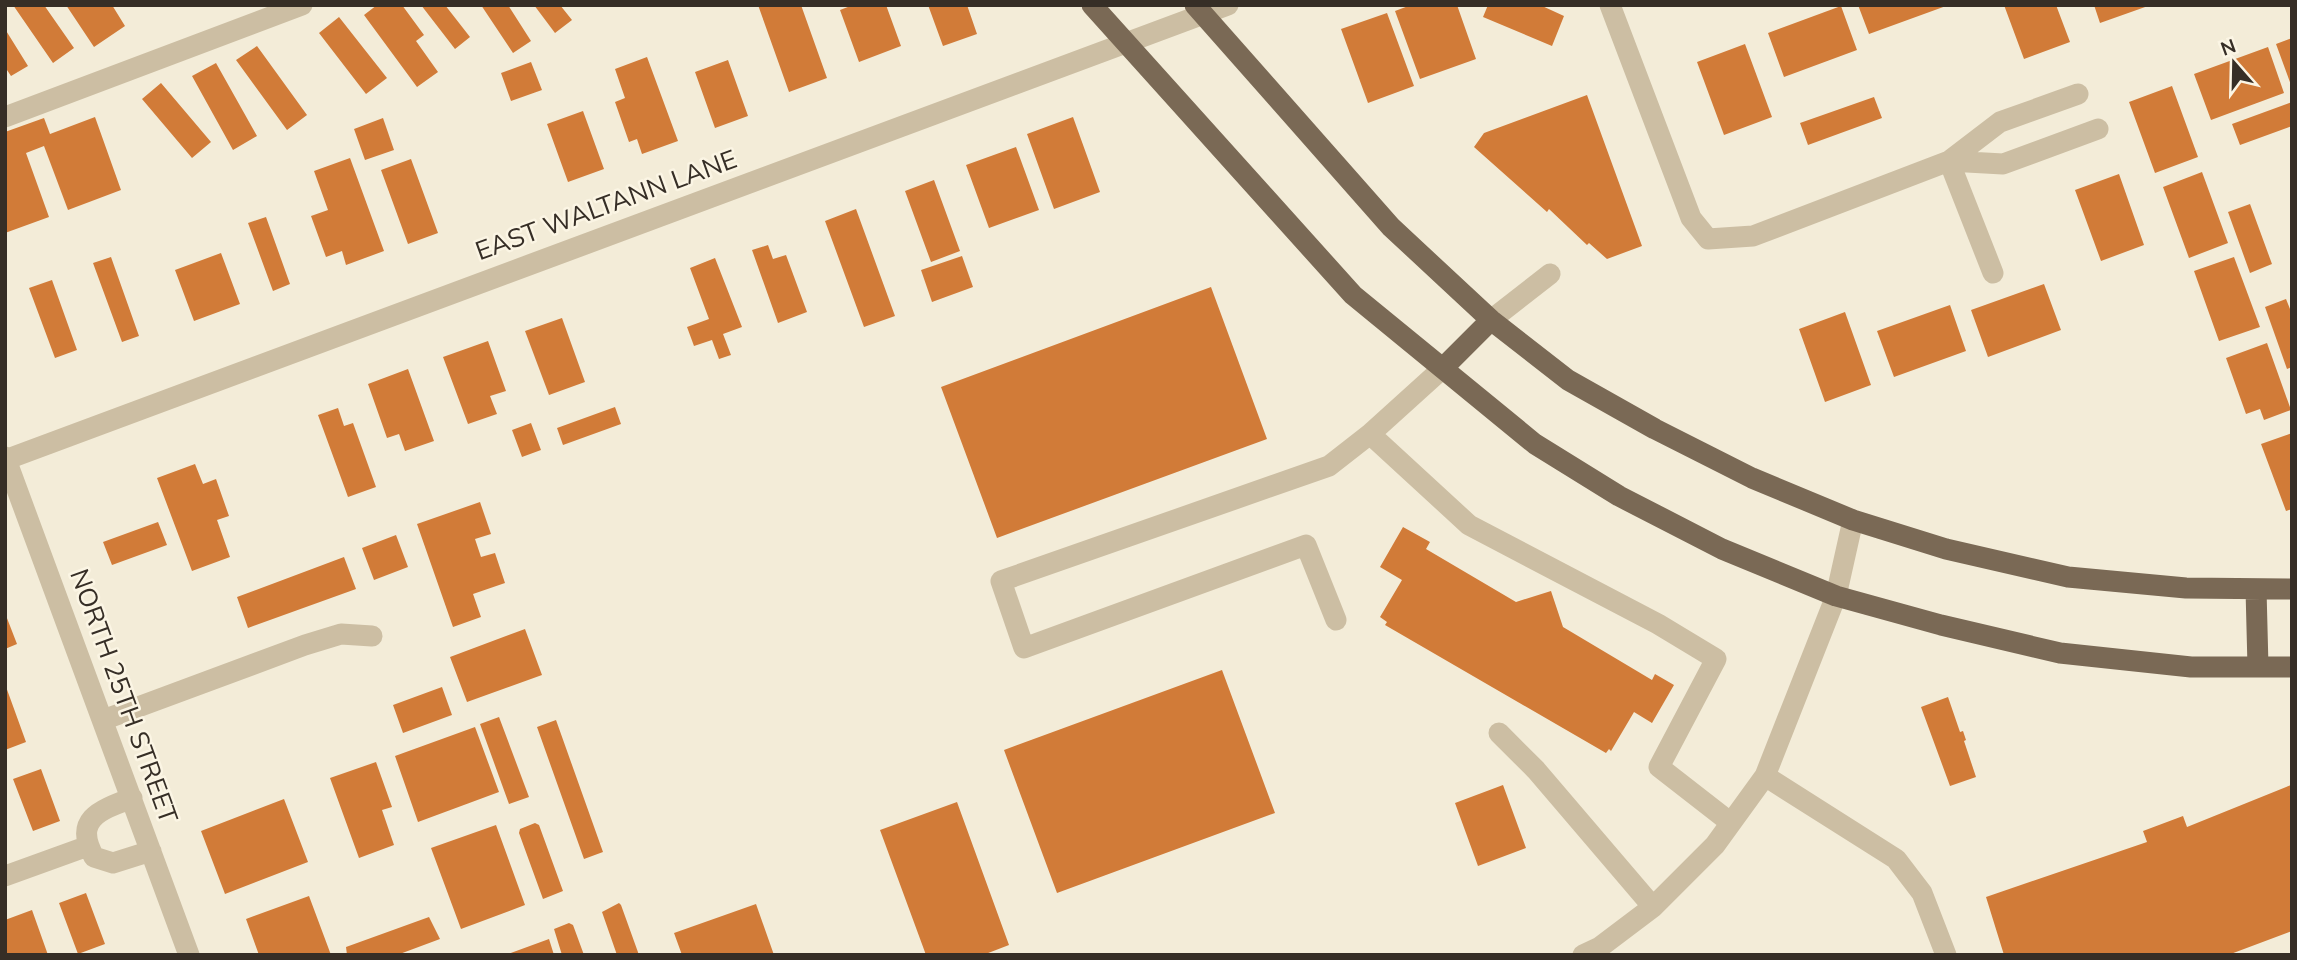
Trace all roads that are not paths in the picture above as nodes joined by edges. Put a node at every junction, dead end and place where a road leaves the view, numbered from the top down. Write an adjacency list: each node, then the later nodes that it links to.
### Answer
1 (302, 5): 8 (street)
2 (1092, 5): 6 (main road)
3 (1228, 5): 5 (street, EAST WALTANN LANE)
4 (1610, 5): 10 (street)
5 (1199, 10): 6 (street, EAST WALTANN LANE); 13 (main road)
6 (1125, 42): 14 (main road); 16 (street, EAST WALTANN LANE)
7 (2078, 94): 10 (street)
8 (5, 117)
9 (2098, 130): 10 (street)
10 (1949, 162): 11 (street)
11 (1993, 273)
12 (1550, 274): 13 (street)
13 (1491, 320): 14 (main road); 17 (main road)
14 (1443, 368): 15 (street); 20 (main road)
15 (1370, 434): 21 (street); 29 (street)
16 (6, 459): 25 (street, NORTH 25TH STREET)
17 (1853, 520): 18 (main road); 20 (street)
18 (2256, 589): 19 (main road); 23 (main road)
19 (2292, 589)
20 (1836, 596): 23 (main road); 27 (street)
21 (1336, 620)
22 (372, 636): 25 (street)
23 (2258, 667): 24 (main road)
24 (2292, 667)
25 (103, 720): 28 (street, NORTH 25TH STREET)
26 (1499, 733): 33 (street)
27 (1765, 776): 29 (street); 36 (street)
28 (132, 798): 30 (street); 31 (street, NORTH 25TH STREET)
29 (1731, 823): 33 (street)
30 (88, 846): 31 (street); 32 (street)
31 (151, 851): 34 (street, NORTH 25TH STREET)
32 (5, 876)
33 (1653, 907): 35 (street)
34 (189, 955)
35 (1583, 955)
36 (1946, 955)

